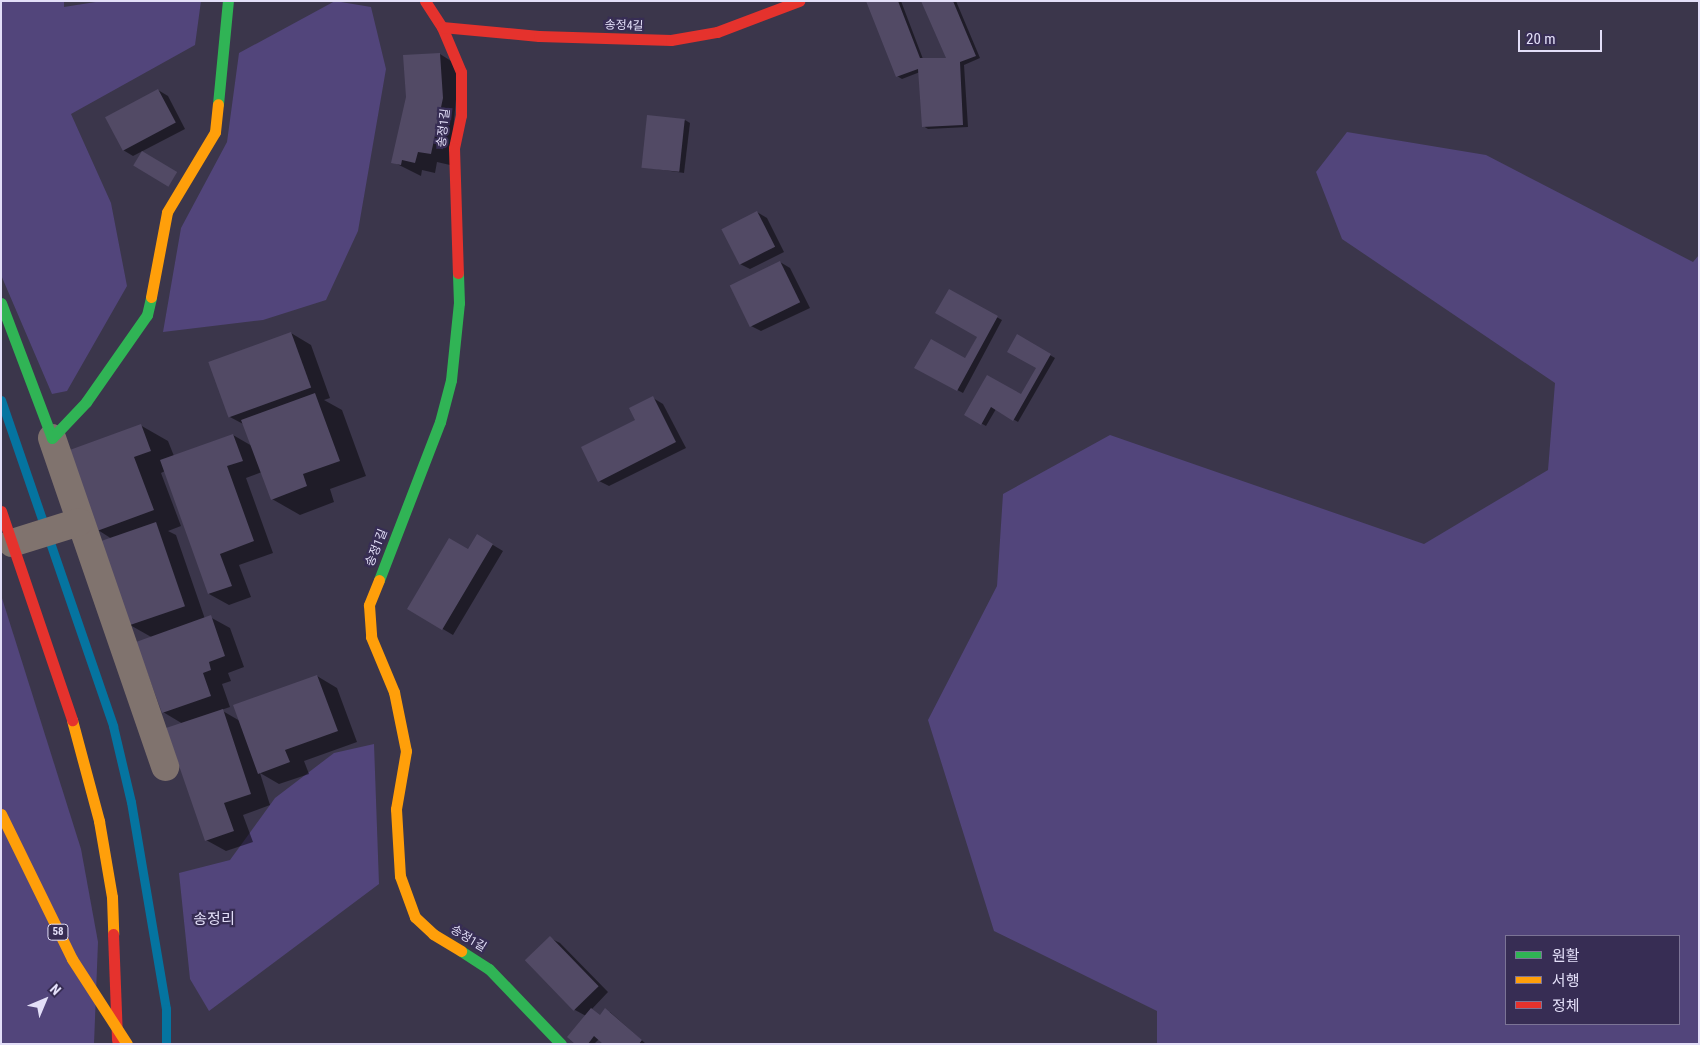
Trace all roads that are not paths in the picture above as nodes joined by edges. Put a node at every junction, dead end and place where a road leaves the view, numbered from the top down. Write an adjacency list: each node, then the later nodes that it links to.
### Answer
1 (228, 1): 6 (main road)
2 (424, 1): 4 (main road, 송정1길)
3 (799, 1): 4 (main road, 송정4길)
4 (442, 27): 14 (main road, 송정1길)
5 (1, 303): 6 (main road)
6 (52, 438): 8 (street)
7 (1, 511): 9 (main road)
8 (79, 522): 9 (street); 10 (street)
9 (12, 542): 12 (main road)
10 (165, 767)
11 (1, 814): 13 (main road, 58, bridge)
12 (117, 1044)
13 (127, 1044)
14 (561, 1044)

